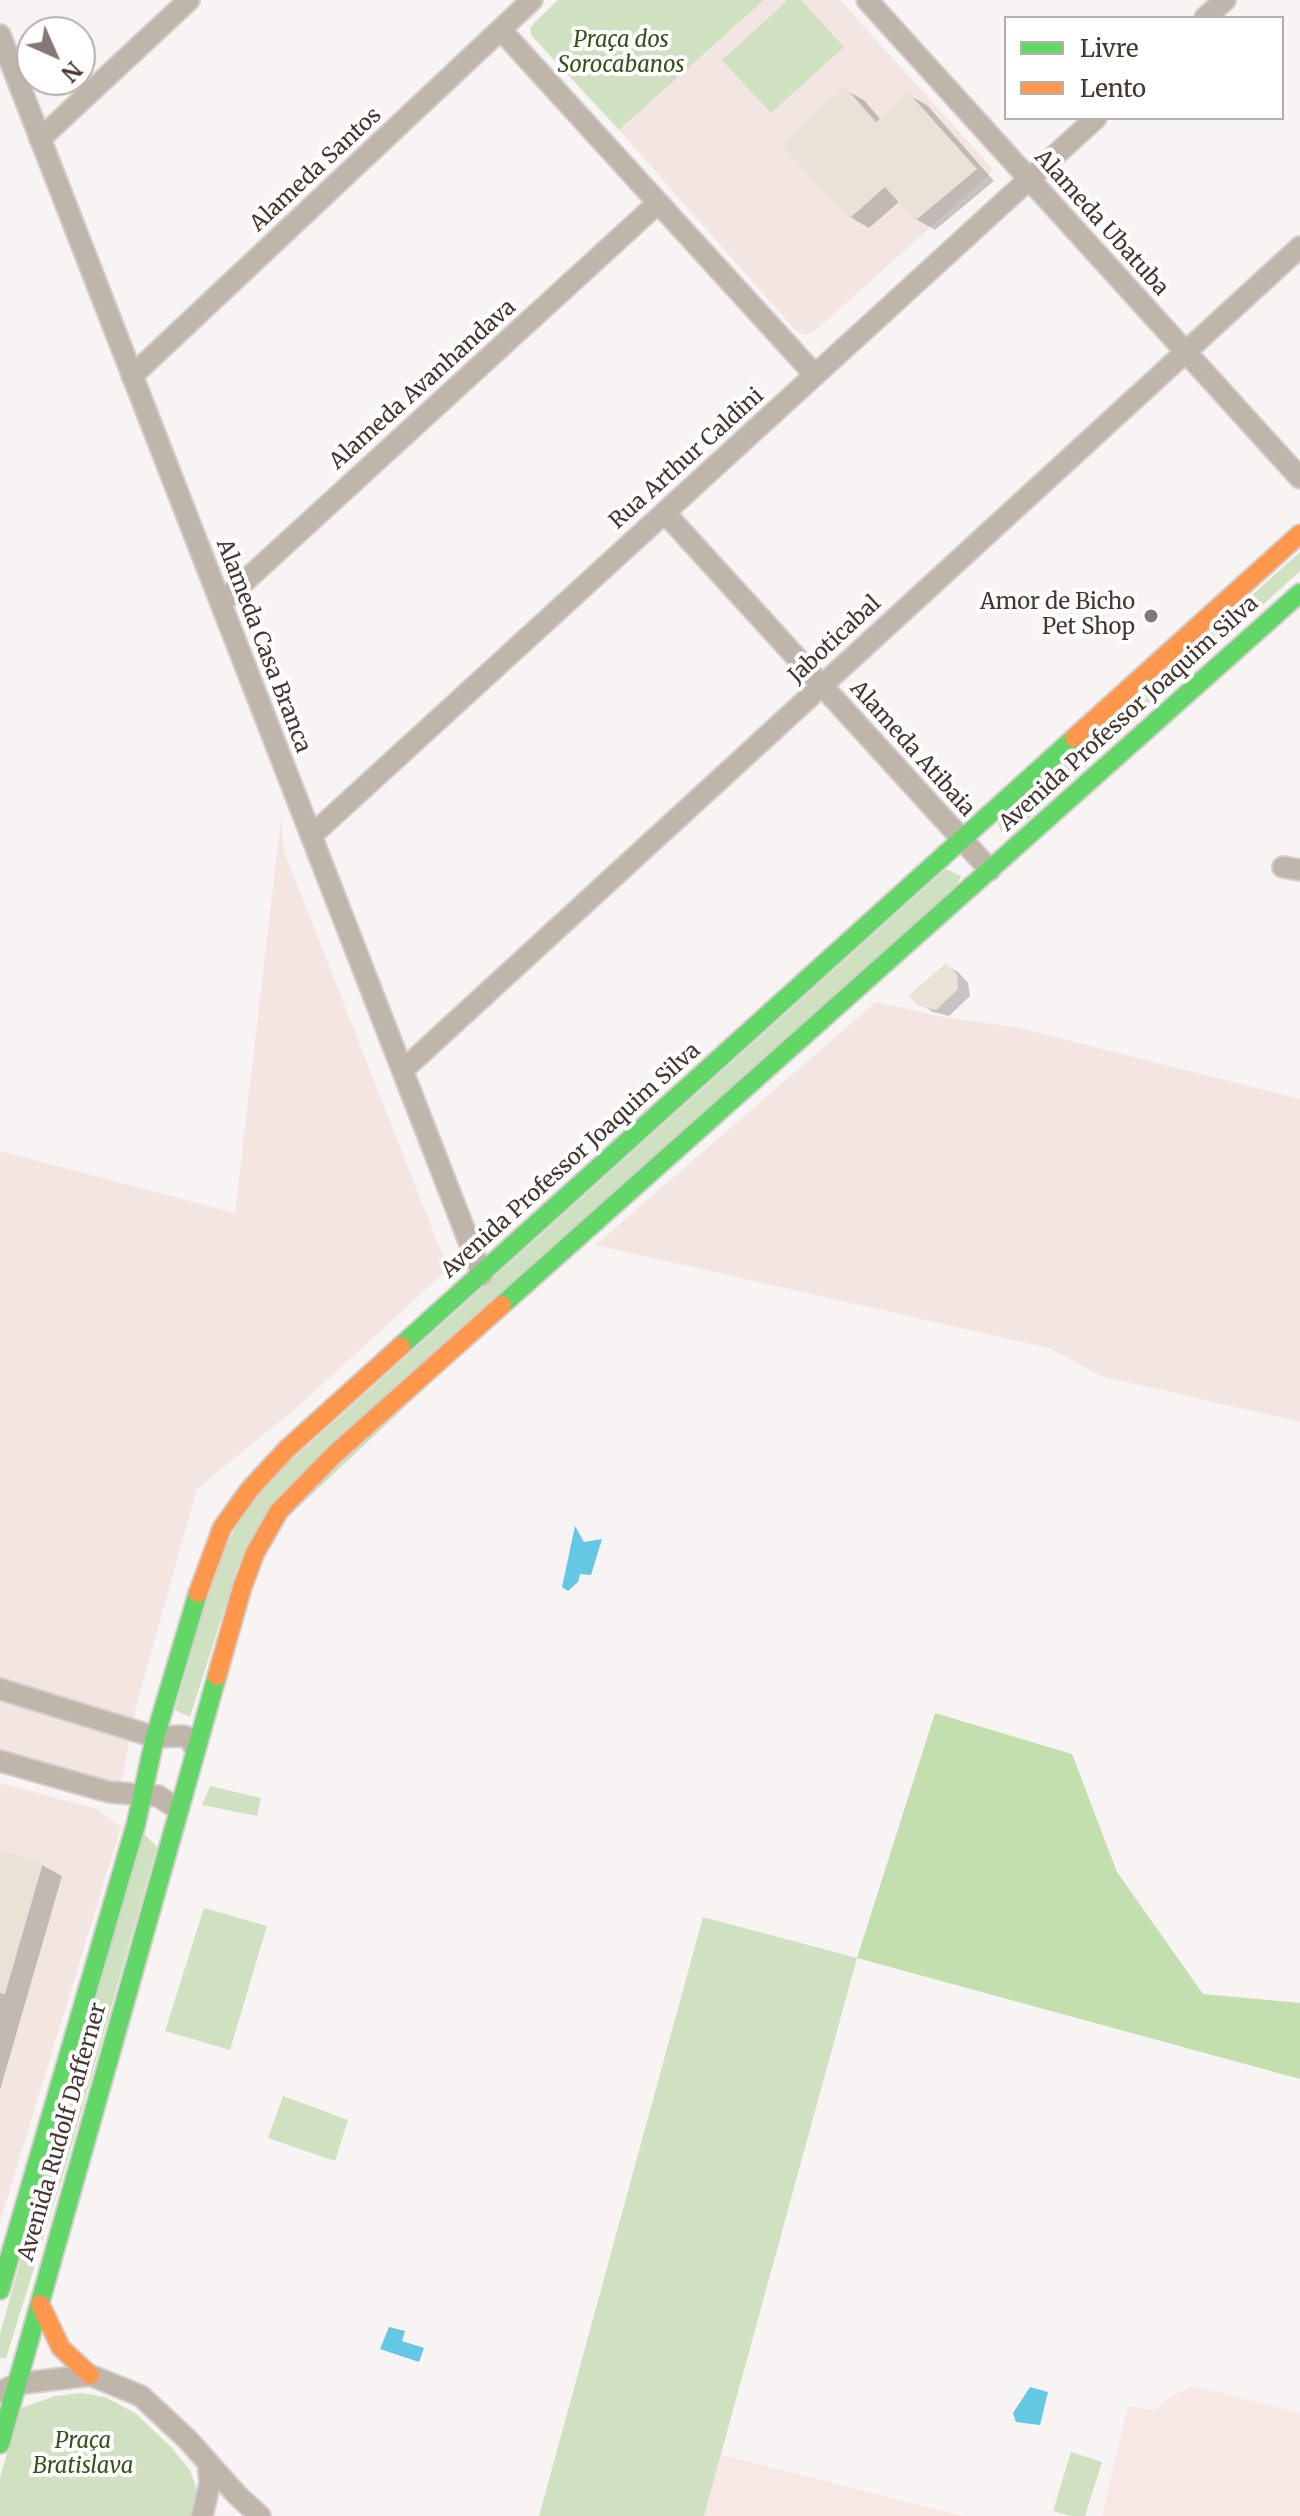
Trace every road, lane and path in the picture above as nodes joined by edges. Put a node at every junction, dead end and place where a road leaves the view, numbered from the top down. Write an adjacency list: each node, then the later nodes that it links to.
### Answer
1 (189, 0): 9 (street)
2 (532, 0): 6 (street, Alameda Santos)
3 (1225, 0): 5 (street)
4 (872, 2): 10 (street, Alameda Ubatuba)
5 (1207, 16)
6 (501, 30): 11 (street); 15 (street, Alameda Santos)
7 (0, 35): 9 (street, Alameda Casa Branca)
8 (1094, 120): 10 (street, Rua Arthur Caldini)
9 (40, 139): 15 (street, Alameda Casa Branca)
10 (1029, 179): 13 (street, Alameda Ubatuba); 14 (street, Rua Arthur Caldini)
11 (658, 203): 14 (street); 20 (street, Alameda Avanhandava)
12 (1300, 247): 13 (street, Jaboticabal)
13 (1186, 352): 16 (street, Alameda Ubatuba); 21 (street, Jaboticabal)
14 (815, 375): 17 (street, Rua Arthur Caldini)
15 (132, 376): 20 (street, Alameda Casa Branca)
16 (1300, 478)
17 (665, 513): 21 (street, Alameda Atibaia); 22 (street, Rua Arthur Caldini)
18 (1300, 534): 23 (main road, Avenida Professor Joaquim Silva)
19 (1298, 596): 24 (main road, Avenida Professor Joaquim Silva)
20 (221, 603): 22 (street, Alameda Casa Branca)
21 (821, 685): 23 (street, Alameda Atibaia); 25 (street, Jaboticabal)
22 (311, 836): 25 (street, Alameda Casa Branca)
23 (962, 840): 24 (street); 26 (main road, Avenida Professor Joaquim Silva)
24 (990, 870): 28 (main road, Avenida Professor Joaquim Silva)
25 (403, 1070): 26 (street, Alameda Casa Branca)
26 (482, 1275): 27 (main road, Avenida Professor Joaquim Silva)
27 (222, 1528): 30 (main road, Avenida Rudolf Dafferner)
28 (255, 1553): 31 (main road, Avenida Rudolf Dafferner)
29 (0, 1689): 30 (street)
30 (155, 1737): 31 (street); 34 (main road, Avenida Rudolf Dafferner)
31 (195, 1748): 35 (main road, Avenida Rudolf Dafferner)
32 (0, 1761): 33 (street)
33 (109, 1792): 34 (street); 36 (street)
34 (144, 1794): 35 (street); 36 (main road, Avenida Rudolf Dafferner)
35 (178, 1809): 37 (main road, Avenida Rudolf Dafferner)
36 (137, 1820): 37 (street); 38 (main road, Avenida Rudolf Dafferner)
37 (171, 1833): 39 (main road, Avenida Rudolf Dafferner)
38 (0, 2290)
39 (40, 2304): 40 (main road); 41 (main road, Avenida Rudolf Dafferner)
40 (90, 2375): 41 (street); 43 (street)
41 (8, 2388): 42 (main road, Avenida Rudolf Dafferner)
42 (0, 2444)
43 (208, 2462): 44 (street); 45 (street)
44 (202, 2516)
45 (260, 2516)

